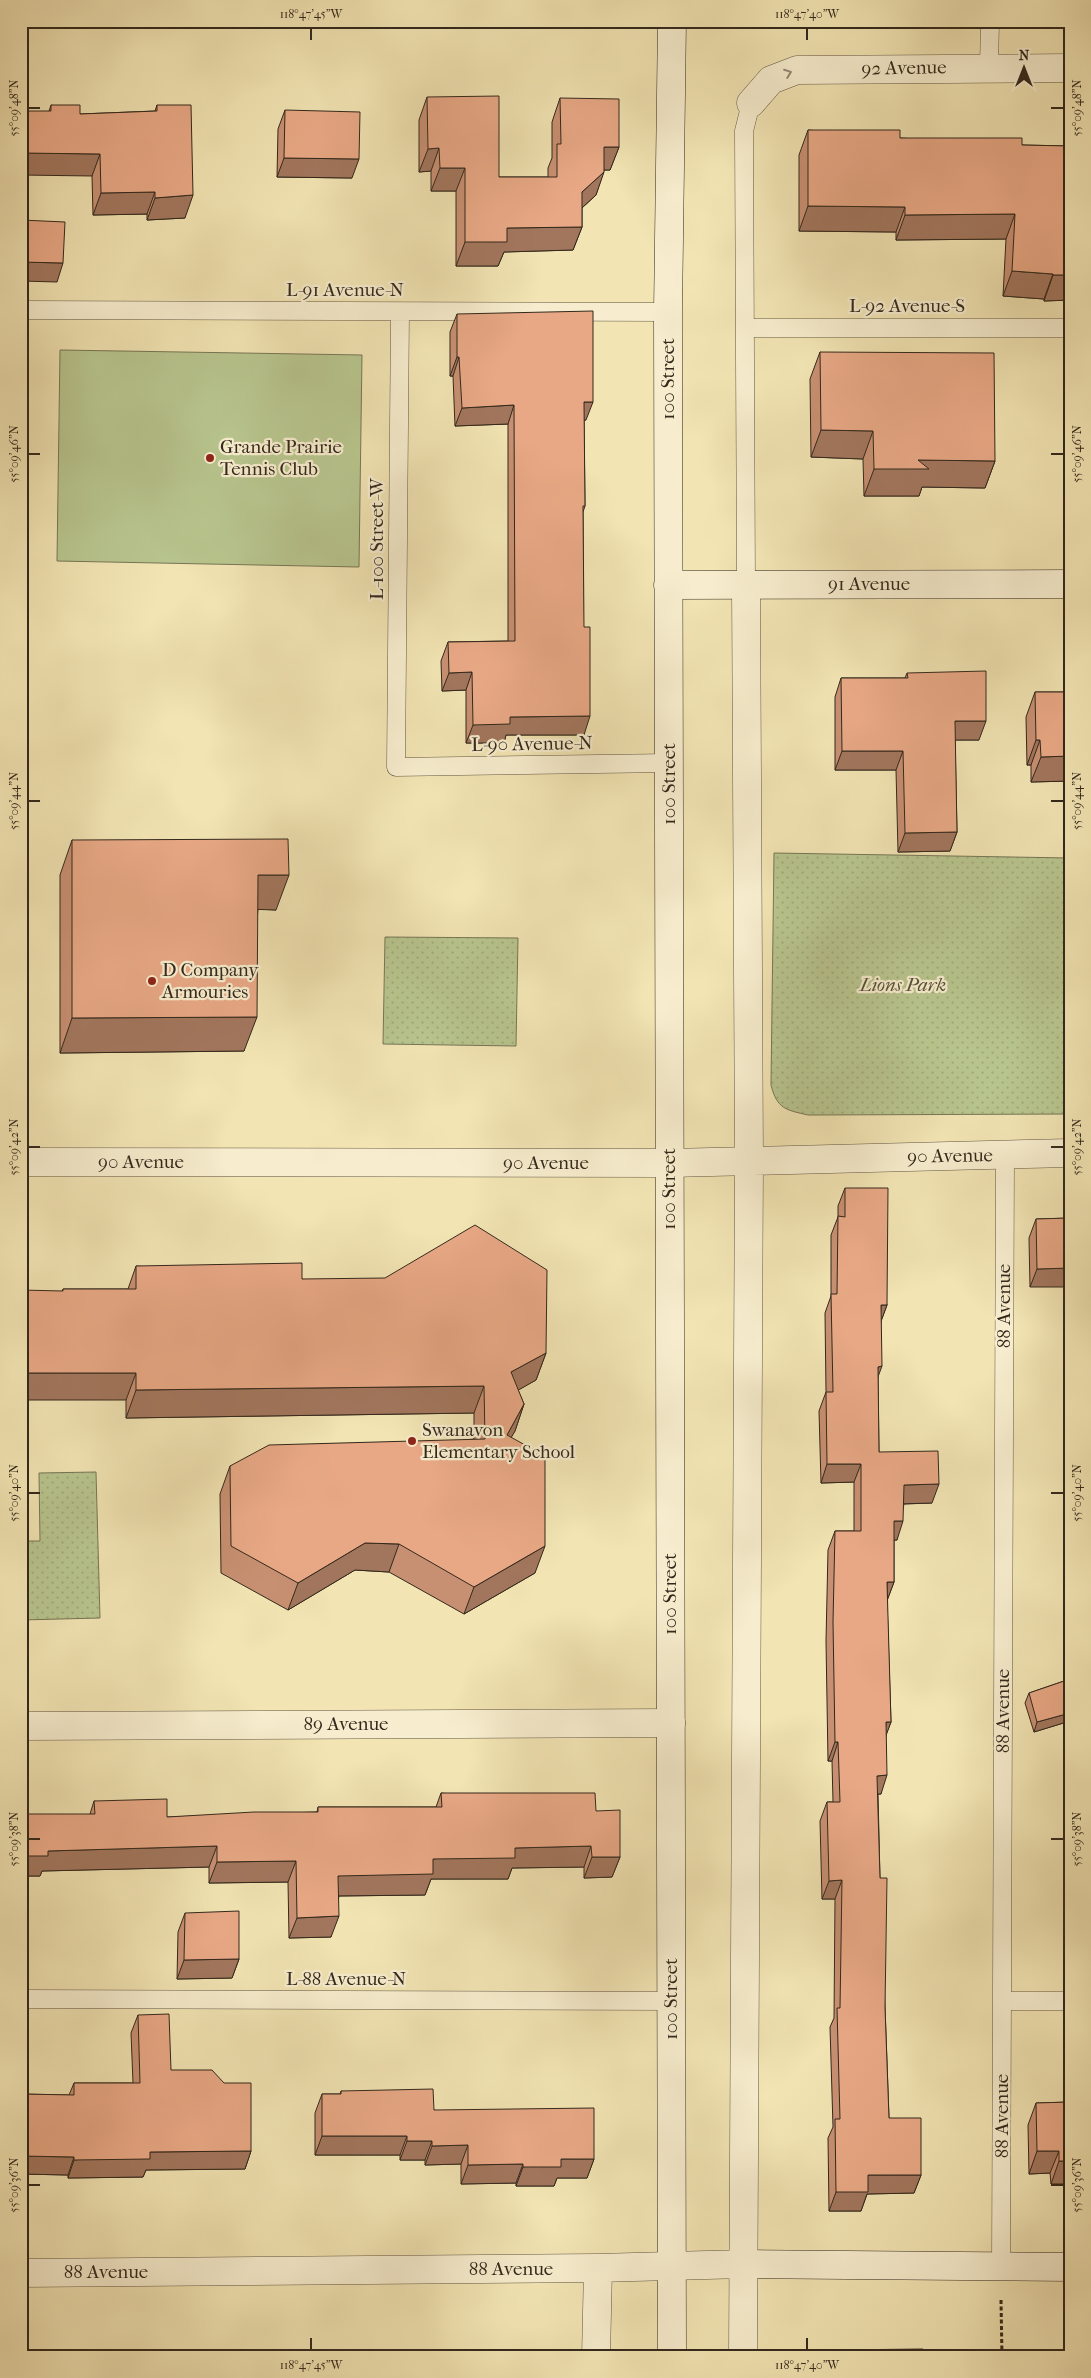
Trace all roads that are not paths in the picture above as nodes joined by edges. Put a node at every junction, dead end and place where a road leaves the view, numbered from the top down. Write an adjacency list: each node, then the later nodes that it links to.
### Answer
1 (672, 21): 8 (street, 100 Street)
2 (990, 21): 3 (lane)
3 (989, 67): 4 (street, 92 Avenue); 5 (street, 92 Avenue, one-way to 3)
4 (1070, 68)
5 (751, 103): 9 (lane)
6 (21, 310): 7 (lane, L-91 Avenue-N)
7 (400, 312): 8 (lane, L-91 Avenue-N); 15 (lane, L-100 Street-W)
8 (668, 312): 11 (street, 100 Street)
9 (745, 328): 10 (lane, L-92 Avenue-S); 12 (lane)
10 (1070, 328)
11 (668, 584): 12 (street, 91 Avenue); 14 (street, 100 Street)
12 (746, 584): 13 (street, 91 Avenue); 18 (street)
13 (1070, 584)
14 (669, 763): 15 (lane, L-90 Avenue-N); 20 (street, 100 Street)
15 (396, 767)
16 (1070, 1153): 17 (street, 90 Avenue)
17 (1005, 1155): 18 (street, 90 Avenue); 25 (lane, 88 Avenue)
18 (749, 1161): 20 (street, 90 Avenue); 27 (street)
19 (21, 1162): 20 (street, 90 Avenue)
20 (669, 1163): 21 (street, 100 Street)
21 (671, 1723): 22 (street, 89 Avenue); 24 (street, 100 Street)
22 (21, 1726)
23 (21, 1999): 24 (lane, L-88 Avenue-N)
24 (672, 2001): 28 (street, 100 Street)
25 (1002, 2001): 26 (lane); 29 (lane, 88 Avenue)
26 (1070, 2001)
27 (743, 2264): 28 (street, 88 Avenue); 29 (street, 88 Avenue); 35 (street)
28 (672, 2266): 30 (street, 88 Avenue); 34 (street, 100 Street)
29 (1001, 2267): 31 (street, 88 Avenue)
30 (598, 2268): 32 (street, 88 Avenue); 33 (street)
31 (1070, 2268)
32 (21, 2273)
33 (596, 2357)
34 (672, 2357)
35 (744, 2357)

